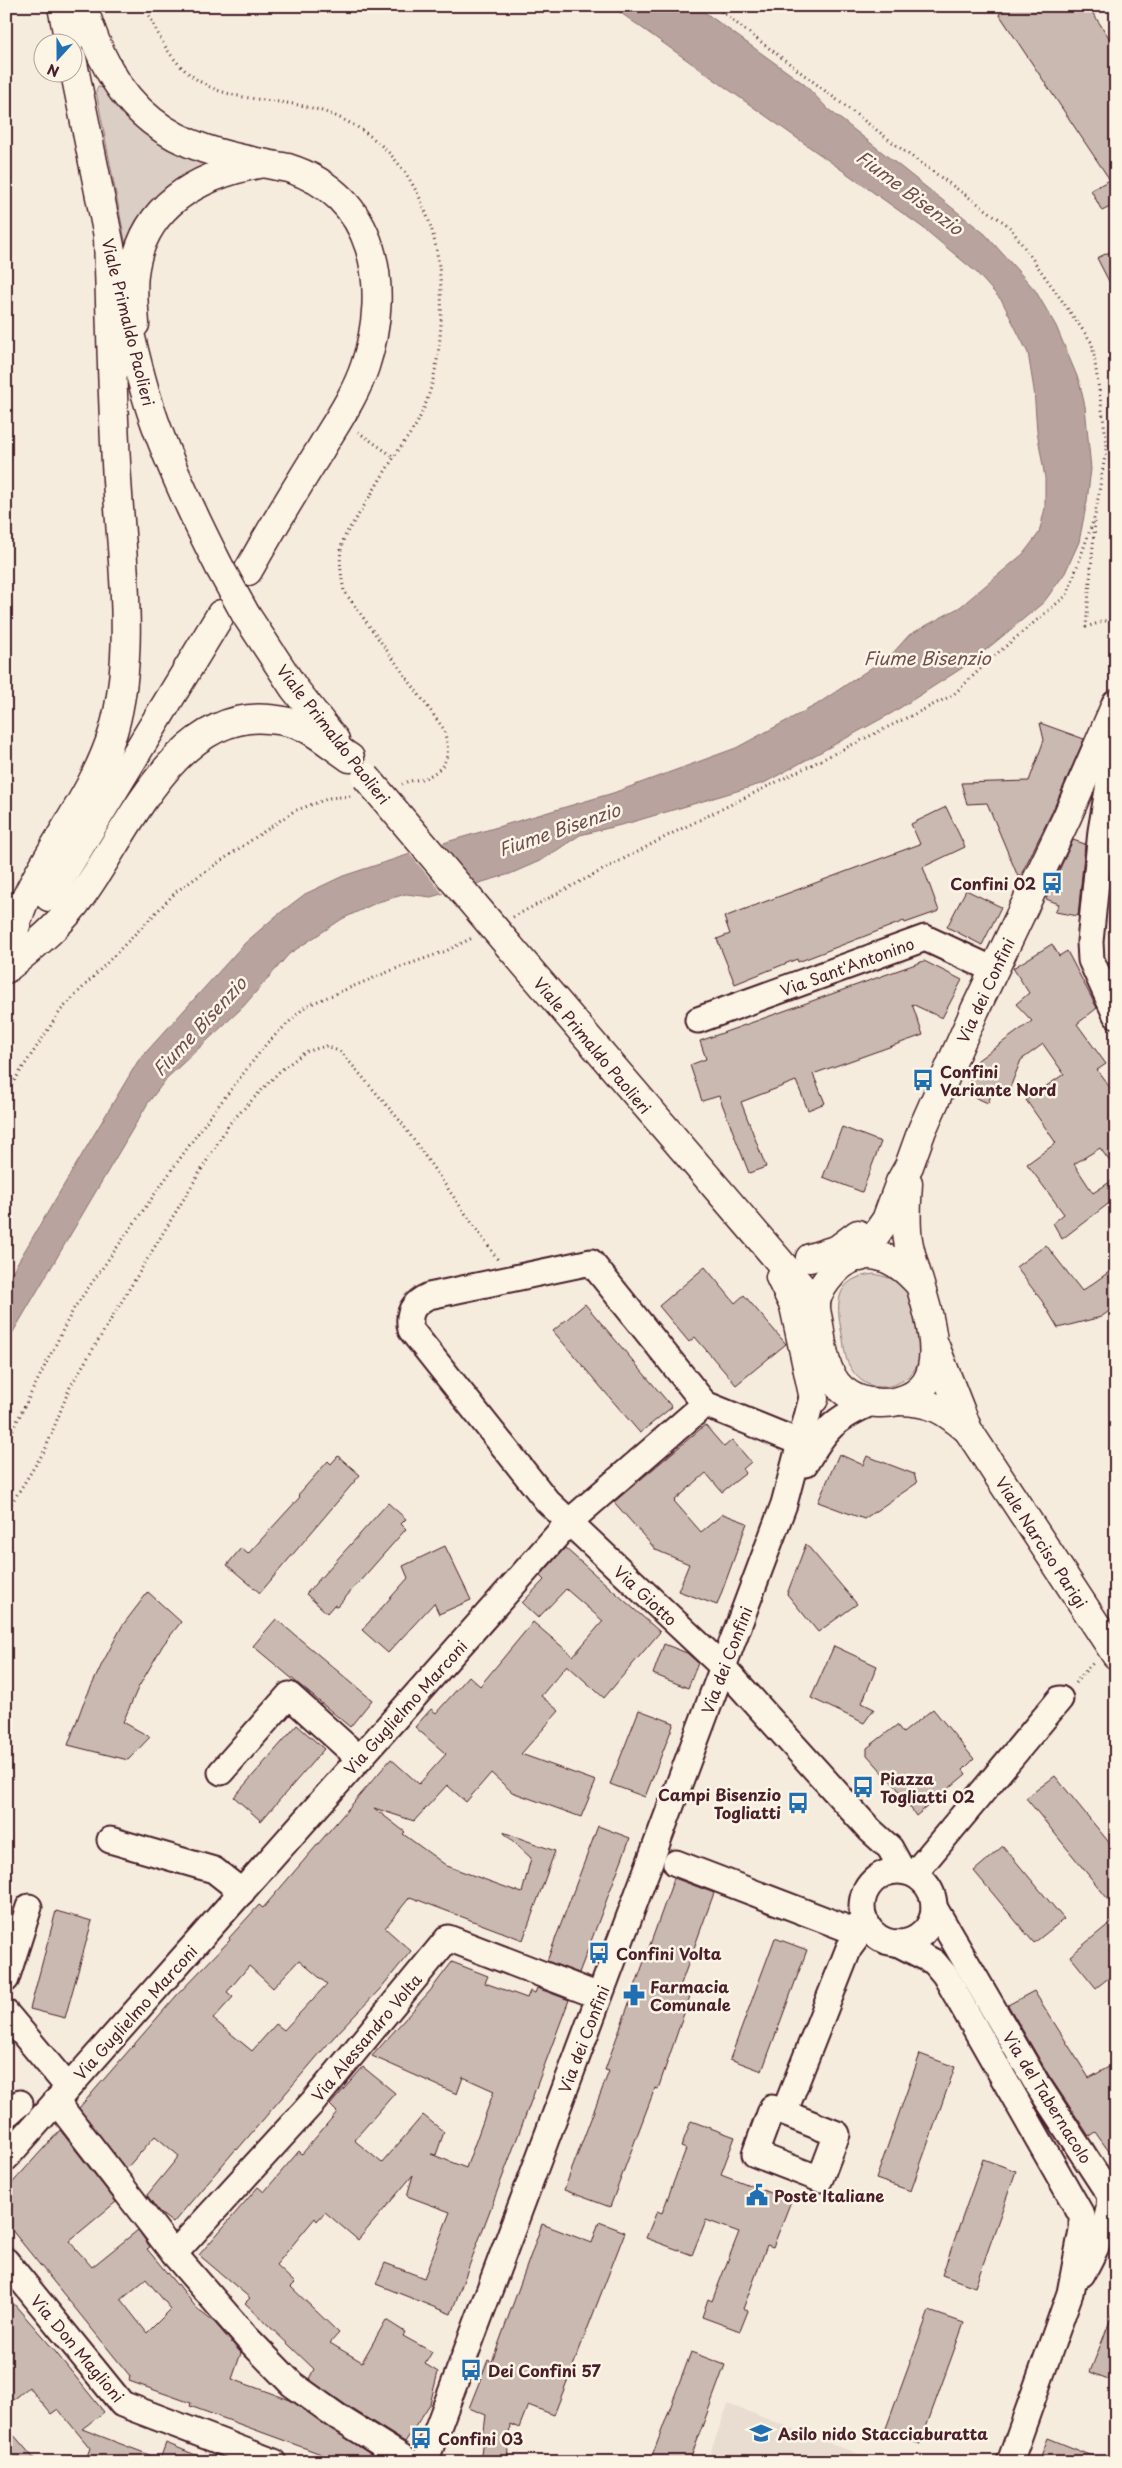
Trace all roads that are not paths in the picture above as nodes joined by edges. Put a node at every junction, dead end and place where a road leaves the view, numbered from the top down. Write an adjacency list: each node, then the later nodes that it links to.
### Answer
1 (62, 6): 3 (main road)
2 (83, 6): 5 (main road)
3 (67, 32)
4 (77, 82): 6 (main road, Viale Primaldo Paolieri)
5 (262, 164): 7 (main road); 8 (main road)
6 (108, 238): 7 (main road, Viale Primaldo Paolieri); 15 (main road)
7 (137, 366): 9 (main road, Viale Primaldo Paolieri, bridge)
8 (248, 571)
9 (234, 614): 12 (main road, Viale Primaldo Paolieri); 16 (main road)
10 (1116, 704): 13 (main road, Via dei Confini)
11 (1116, 743): 14 (street)
12 (356, 777): 16 (main road); 21 (main road, Viale Primaldo Paolieri, bridge)
13 (1067, 817): 14 (street); 17 (main road, Via dei Confini)
14 (1101, 831): 18 (street)
15 (6, 960)
16 (6, 968)
17 (994, 970): 19 (street, Via Sant'Antonino); 20 (main road, Via dei Confini)
18 (1116, 1015)
19 (698, 1020)
20 (904, 1174): 22 (main road); 23 (main road, Via dei Confini); 24 (main road, Via dei Confini)
21 (748, 1227): 22 (main road, Viale Primaldo Paolieri); 25 (main road, Viale Primaldo Paolieri); 28 (main road)
22 (810, 1258): 23 (main road, Viale Primaldo Paolieri)
23 (854, 1258): 24 (main road); 25 (main road, Via dei Confini)
24 (920, 1284): 26 (main road, Via dei Confini)
25 (816, 1304): 27 (main road, Via dei Confini)
26 (934, 1345): 29 (main road, Via dei Confini); 32 (main road, Viale Narciso Parigi)
27 (823, 1349): 28 (street, Via dei Confini); 30 (main road, Via dei Confini)
28 (814, 1399): 33 (street, Via dei Confini)
29 (900, 1401): 30 (main road, Via dei Confini); 32 (main road, Viale Narciso Parigi)
30 (873, 1402): 34 (street, Via dei Confini)
31 (705, 1404): 33 (street); 35 (street, Via Guglielmo Marconi); 35 (street, Via Giotto)
32 (968, 1430): 36 (main road, Viale Narciso Parigi)
33 (801, 1443): 34 (street, Via dei Confini)
34 (784, 1504): 38 (street, Via dei Confini)
35 (568, 1523): 38 (street, Via Giotto); 40 (street, Via Guglielmo Marconi)
36 (1100, 1636): 37 (main road, Viale Narciso Parigi)
37 (1116, 1655)
38 (723, 1667): 44 (street, Via Giotto); 51 (street, Via dei Confini)
39 (1060, 1699): 44 (street)
40 (360, 1758): 41 (street); 45 (street, Via Guglielmo Marconi)
41 (221, 1772)
42 (110, 1840): 45 (street)
43 (676, 1862): 48 (street)
44 (899, 1873): 47 (street); 48 (street)
45 (242, 1892): 53 (street, Via Guglielmo Marconi)
46 (29, 1907): 50 (street)
47 (934, 1907): 49 (street); 58 (street, Via del Tabernacolo)
48 (863, 1929): 49 (street); 54 (street)
49 (897, 1942): 58 (street, Via del Tabernacolo)
50 (6, 1979)
51 (600, 1996): 56 (street, Via Alessandro Volta); 61 (street, Via dei Confini)
52 (6, 2013): 53 (street, Via Guglielmo Marconi)
53 (62, 2094): 55 (street, Via Guglielmo Marconi); 56 (street)
54 (784, 2113)
55 (6, 2158)
56 (174, 2254): 60 (street)
57 (6, 2261): 59 (street, Via Don Maglioni)
58 (1070, 2293): 62 (street, Via del Tabernacolo)
59 (274, 2462)
60 (410, 2462)
61 (425, 2462)
62 (1010, 2462)

